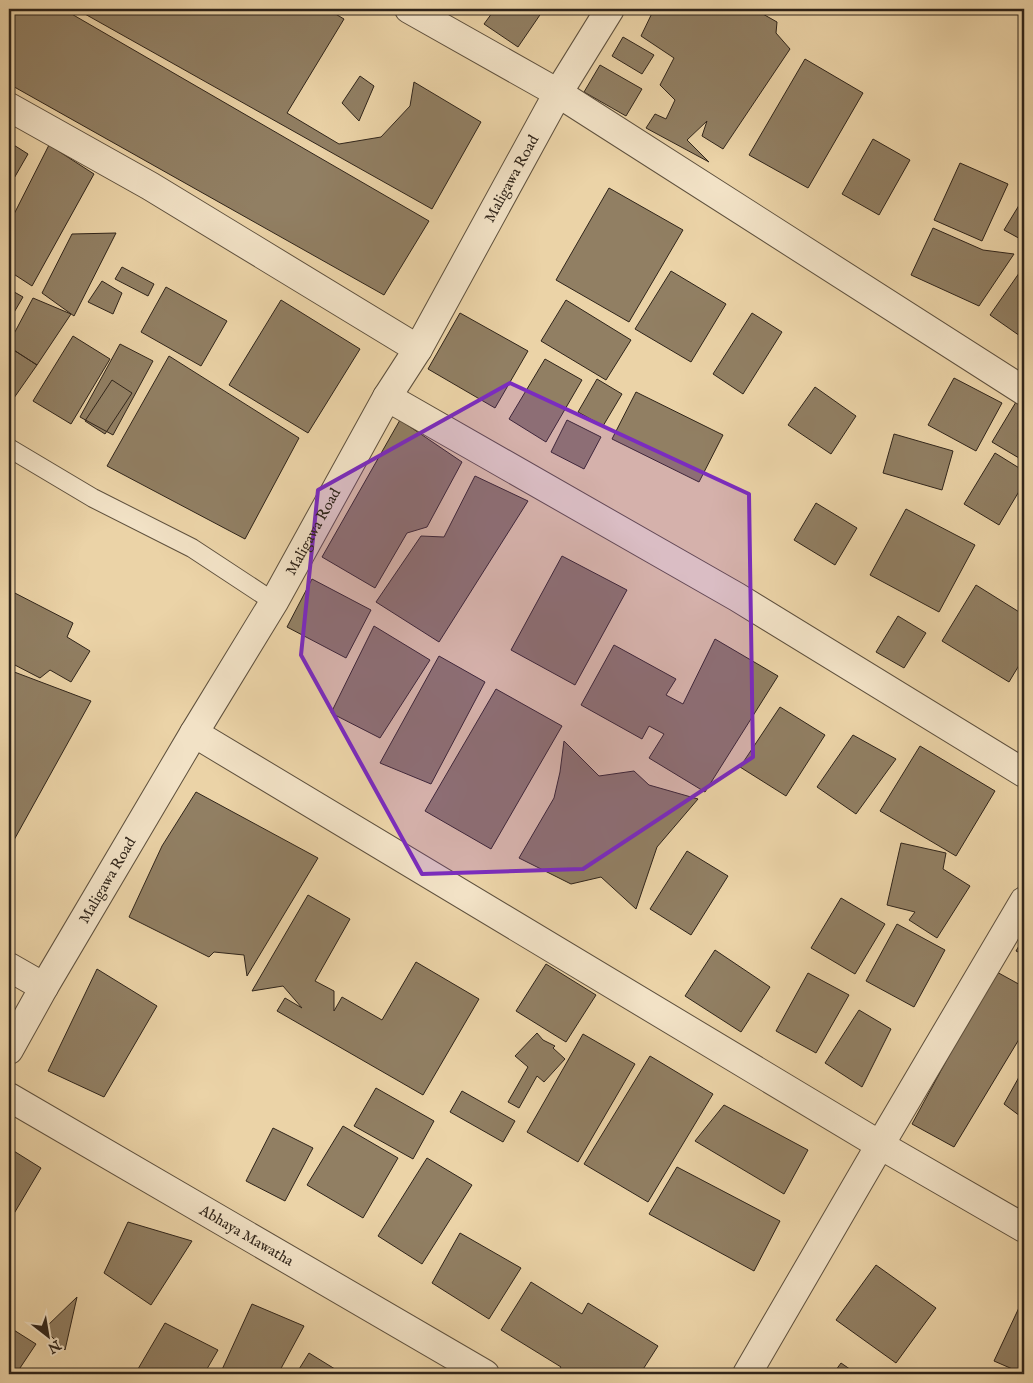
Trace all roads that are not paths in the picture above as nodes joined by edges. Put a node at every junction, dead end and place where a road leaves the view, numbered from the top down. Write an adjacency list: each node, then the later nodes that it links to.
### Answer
1 (409, 9): 3 (street)
2 (610, 9): 3 (street, Maligawa Road)
3 (558, 93): 5 (street, Maligawa Road); 6 (street)
4 (9, 107): 5 (street)
5 (418, 349): 7 (street, Maligawa Road)
6 (1024, 391)
7 (387, 397): 9 (street, Maligawa Road); 11 (street)
8 (9, 448): 9 (lane)
9 (274, 602): 10 (street, Maligawa Road)
10 (194, 732): 14 (street, Maligawa Road); 17 (street)
11 (1024, 773)
12 (1024, 901): 17 (street)
13 (9, 966): 14 (street)
14 (44, 987): 15 (street, Maligawa Road)
15 (9, 1050)
16 (9, 1097): 19 (street, Abhaya Mawatha)
17 (880, 1145): 18 (street); 20 (street)
18 (1024, 1228)
19 (485, 1374)
20 (747, 1374)

